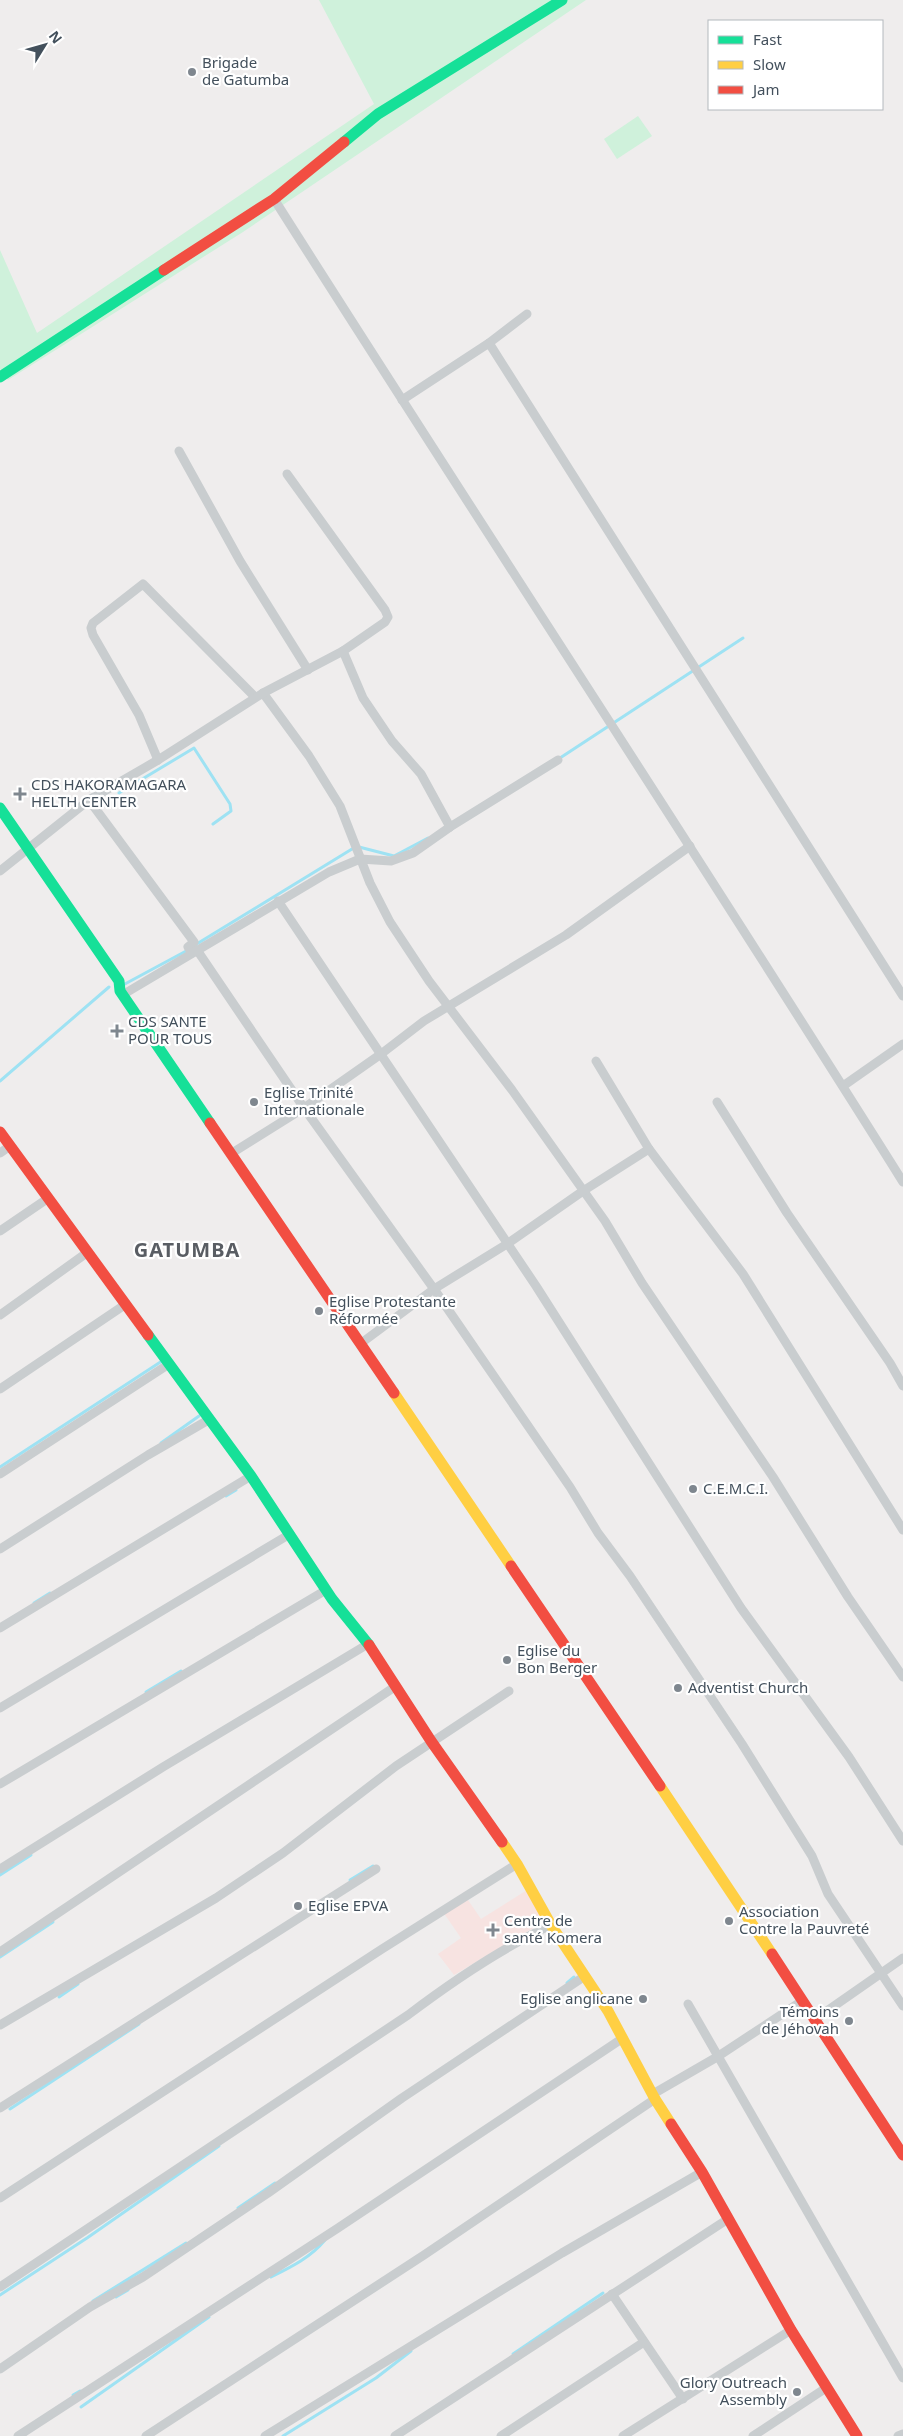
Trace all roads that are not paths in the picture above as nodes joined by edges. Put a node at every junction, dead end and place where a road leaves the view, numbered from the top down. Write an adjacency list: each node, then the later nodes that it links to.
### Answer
1 (562, 0): 2 (main road)
2 (274, 199): 5 (main road); 6 (street)
3 (527, 314): 4 (street)
4 (489, 343): 6 (street); 24 (street)
5 (0, 377)
6 (402, 400): 17 (street)
7 (179, 451): 10 (street)
8 (286, 474): 9 (street)
9 (343, 651): 10 (street); 16 (street)
10 (308, 670): 11 (street)
11 (259, 695): 12 (street); 12 (street); 19 (street)
12 (158, 760): 14 (street)
13 (558, 760): 16 (street)
14 (89, 800): 18 (street); 22 (street)
15 (0, 808): 18 (main road)
16 (449, 824): 19 (street)
17 (690, 846): 25 (street); 29 (street)
18 (28, 847): 20 (street); 23 (main road)
19 (357, 851): 21 (street); 25 (street)
20 (0, 871)
21 (278, 901): 22 (street); 27 (street)
22 (192, 950): 23 (street); 31 (street)
23 (124, 994): 36 (main road)
24 (903, 996)
25 (448, 1008): 27 (street); 38 (street)
26 (903, 1044): 29 (street)
27 (381, 1054): 31 (street); 41 (street)
28 (596, 1061): 34 (street)
29 (843, 1086): 37 (street)
30 (717, 1102): 48 (street)
31 (304, 1108): 36 (street); 43 (street)
32 (0, 1132): 33 (main road)
33 (10, 1146): 35 (street); 39 (main road)
34 (649, 1149): 38 (street); 53 (street)
35 (0, 1153)
36 (232, 1153): 46 (main road)
37 (903, 1182)
38 (583, 1191): 41 (street); 59 (street)
39 (47, 1199): 40 (street); 42 (main road)
40 (0, 1231)
41 (507, 1244): 43 (street); 65 (street)
42 (88, 1252): 44 (main road); 45 (street)
43 (434, 1289): 46 (street); 72 (street)
44 (126, 1304): 47 (main road); 49 (street)
45 (0, 1315)
46 (360, 1344): 74 (main road)
47 (170, 1364): 50 (main road); 51 (street)
48 (903, 1386)
49 (0, 1389)
50 (210, 1419): 52 (main road); 55 (street)
51 (0, 1474)
52 (251, 1476): 54 (main road); 57 (street)
53 (903, 1530)
54 (290, 1534): 56 (main road); 62 (street)
55 (0, 1549)
56 (326, 1590): 58 (main road); 64 (street)
57 (0, 1628)
58 (368, 1644): 60 (main road); 67 (street)
59 (903, 1677)
60 (396, 1686): 63 (main road); 70 (street)
61 (509, 1691): 63 (street)
62 (0, 1708)
63 (431, 1741): 66 (main road); 78 (street)
64 (0, 1784)
65 (903, 1841)
66 (518, 1864): 69 (main road); 85 (street)
67 (0, 1869)
68 (376, 1869): 82 (street)
69 (551, 1924): 73 (main road); 87 (street)
70 (0, 1952)
71 (903, 1958): 72 (street)
72 (880, 1973): 76 (street); 77 (street)
73 (585, 1976): 79 (main road); 91 (street)
74 (802, 2001): 77 (main road); 80 (street)
75 (688, 2004): 80 (street)
76 (903, 2006)
77 (814, 2020): 83 (main road)
78 (0, 2025)
79 (623, 2038): 81 (main road); 96 (street)
80 (718, 2057): 81 (street); 92 (street)
81 (654, 2096): 84 (main road); 97 (street)
82 (0, 2108)
83 (903, 2156)
84 (702, 2172): 86 (main road); 98 (street)
85 (0, 2198)
86 (728, 2219): 88 (street); 89 (main road)
87 (0, 2287)
88 (612, 2294): 90 (street); 99 (street)
89 (791, 2330): 93 (main road); 94 (street)
90 (644, 2342): 94 (street); 100 (street)
91 (0, 2369)
92 (903, 2378)
93 (826, 2388): 102 (street); 103 (main road)
94 (683, 2399): 101 (street)
95 (903, 2434): 104 (street)
96 (18, 2436)
97 (146, 2436)
98 (265, 2436)
99 (395, 2436)
100 (500, 2436)
101 (623, 2436)
102 (753, 2436)
103 (857, 2436)
104 (898, 2436)

